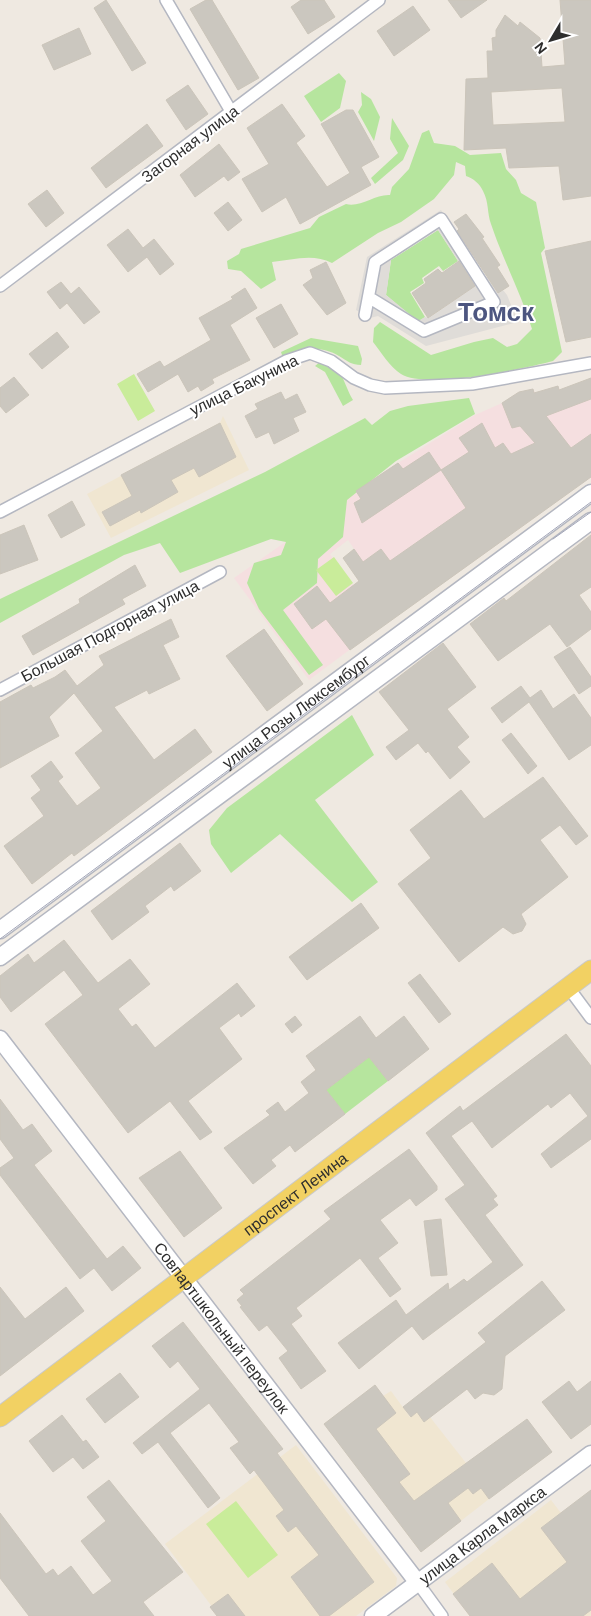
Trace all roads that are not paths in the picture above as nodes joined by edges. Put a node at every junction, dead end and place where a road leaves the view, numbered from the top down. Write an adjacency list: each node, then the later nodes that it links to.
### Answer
1 (166, 0): 3 (street)
2 (379, 0): 3 (street, Загорная улица)
3 (232, 113): 4 (street, Загорная улица)
4 (0, 286)
5 (370, 298): 5 (street); 6 (street)
6 (365, 315)
7 (591, 363): 9 (street, улица Бакунина)
8 (591, 493): 13 (main road, улица Розы Люксембург)
9 (0, 512)
10 (591, 521): 14 (main road, улица Розы Люксембург)
11 (220, 572): 12 (street, Большая Подгорная улица)
12 (0, 690)
13 (0, 930)
14 (0, 957)
15 (591, 970): 16 (main road, проспект Ленина)
16 (568, 987): 17 (street); 19 (main road, проспект Ленина)
17 (591, 1018)
18 (0, 1039): 19 (main road, Совпартшкольный переулок)
19 (185, 1277): 20 (main road, проспект Ленина); 22 (main road, Совпартшкольный переулок)
20 (0, 1417)
21 (591, 1454): 22 (main road, улица Карла Маркса)
22 (418, 1583): 23 (main road, улица Карла Маркса); 24 (street, Совпартшкольный переулок)
23 (373, 1616)
24 (442, 1616)

